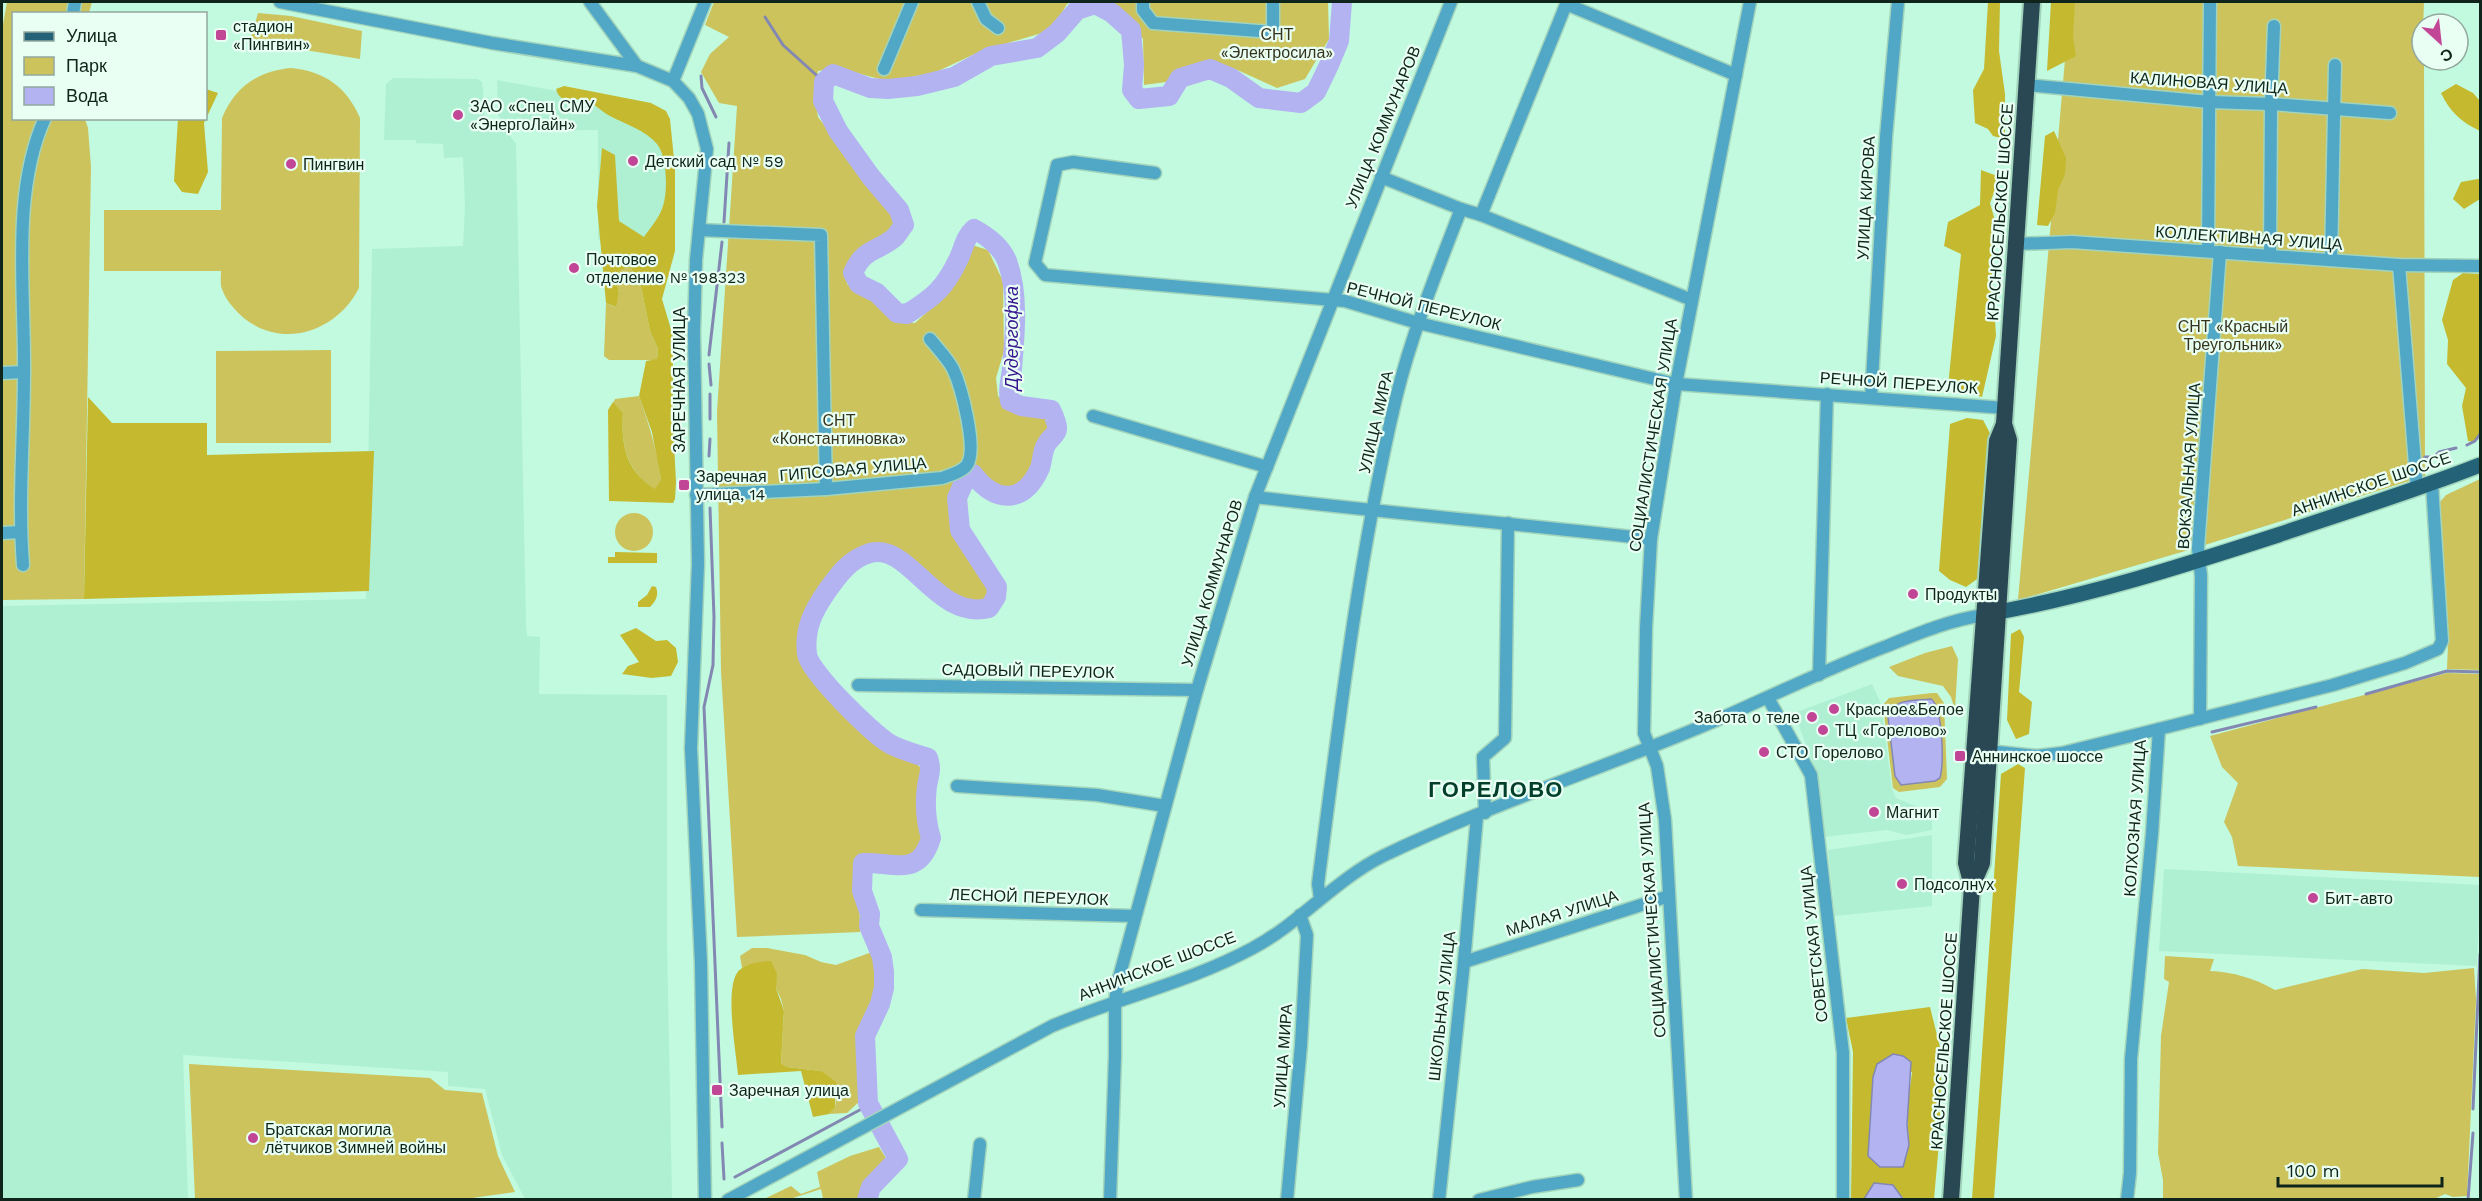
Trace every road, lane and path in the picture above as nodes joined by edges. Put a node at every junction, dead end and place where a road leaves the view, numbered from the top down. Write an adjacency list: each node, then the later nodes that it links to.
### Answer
1 (280, 2): 17 (street, ЗАРЕЧНАЯ УЛИЦА)
2 (590, 2): 17 (street)
3 (705, 2): 20 (street)
4 (912, 2): 18 (street)
5 (978, 2): 15 (street)
6 (1143, 2): 7 (street)
7 (1273, 2)
8 (1451, 2): 28 (street, УЛИЦА КОММУНАРОВ)
9 (1750, 2): 19 (street, СОЦИАЛИСТИЧЕСКАЯ УЛИЦА)
10 (1898, 2): 46 (street, УЛИЦА КИРОВА)
11 (2032, 2): 21 (highway, КРАСНОСЕЛЬСКОЕ ШОССЕ)
12 (2210, 2): 22 (street, ВОКЗАЛЬНАЯ УЛИЦА)
13 (1567, 3): 19 (street); 30 (street)
14 (2274, 26): 23 (street)
15 (998, 27)
16 (2335, 65): 24 (street)
17 (637, 66): 20 (street, ЗАРЕЧНАЯ УЛИЦА)
18 (884, 69)
19 (1736, 75): 39 (street, СОЦИАЛИСТИЧЕСКАЯ УЛИЦА)
20 (673, 81): 31 (street, ЗАРЕЧНАЯ УЛИЦА)
21 (2026, 85): 22 (street, КАЛИНОВАЯ УЛИЦА); 32 (highway, КРАСНОСЕЛЬСКОЕ ШОССЕ)
22 (2210, 102): 23 (street, КАЛИНОВАЯ УЛИЦА); 33 (street, ВОКЗАЛЬНАЯ УЛИЦА)
23 (2271, 104): 24 (street, КАЛИНОВАЯ УЛИЦА); 34 (street)
24 (2333, 109): 25 (street, КАЛИНОВАЯ УЛИЦА); 35 (street)
25 (2390, 113)
26 (44, 120): 42 (street)
27 (1155, 173): 38 (street, РЕЧНОЙ ПЕРЕУЛОК)
28 (1381, 177): 29 (street); 38 (street, УЛИЦА КОММУНАРОВ)
29 (1461, 209): 30 (street); 40 (street, УЛИЦА МИРА)
30 (1481, 215): 39 (street)
31 (699, 230): 52 (street); 53 (street, ЗАРЕЧНАЯ УЛИЦА)
32 (2016, 244): 33 (street, КОЛЛЕКТИВНАЯ УЛИЦА); 48 (highway, КРАСНОСЕЛЬСКОЕ ШОССЕ)
33 (2214, 251): 34 (street, КОЛЛЕКТИВНАЯ УЛИЦА); 60 (street, ВОКЗАЛЬНАЯ УЛИЦА)
34 (2270, 256): 35 (street, КОЛЛЕКТИВНАЯ УЛИЦА)
35 (2331, 260): 36 (street, КОЛЛЕКТИВНАЯ УЛИЦА)
36 (2398, 265): 37 (street, КОЛЛЕКТИВНАЯ УЛИЦА); 51 (street)
37 (2481, 267)
38 (1332, 300): 40 (street, РЕЧНОЙ ПЕРЕУЛОК); 50 (street, УЛИЦА КОММУНАРОВ)
39 (1692, 300): 44 (street, СОЦИАЛИСТИЧЕСКАЯ УЛИЦА)
40 (1418, 323): 44 (street, РЕЧНОЙ ПЕРЕУЛОК); 55 (street, УЛИЦА МИРА)
41 (930, 339): 52 (street, ГИПСОВАЯ УЛИЦА)
42 (24, 372): 43 (street); 58 (street)
43 (2, 373)
44 (1676, 384): 45 (street, РЕЧНОЙ ПЕРЕУЛОК); 59 (street, СОЦИАЛИСТИЧЕСКАЯ УЛИЦА)
45 (1827, 394): 46 (street, РЕЧНОЙ ПЕРЕУЛОК); 63 (street)
46 (1871, 398): 48 (street, РЕЧНОЙ ПЕРЕУЛОК)
47 (1093, 416): 50 (street)
48 (2004, 416): 62 (highway, КРАСНОСЕЛЬСКОЕ ШОССЕ)
49 (2481, 465): 51 (main road, АННИНСКОЕ ШОССЕ)
50 (1267, 467): 54 (street, УЛИЦА КОММУНАРОВ)
51 (2425, 486): 60 (main road, АННИНСКОЕ ШОССЕ); 67 (street, КОЛХОЗНАЯ УЛИЦА)
52 (826, 489): 53 (street, ГИПСОВАЯ УЛИЦА)
53 (696, 495): 84 (street, ЗАРЕЧНАЯ УЛИЦА)
54 (1255, 497): 55 (street); 65 (street, УЛИЦА КОММУНАРОВ)
55 (1372, 512): 56 (street); 76 (street, УЛИЦА МИРА)
56 (1508, 523): 59 (street); 73 (street, ШКОЛЬНАЯ УЛИЦА)
57 (2, 532): 58 (street)
58 (21, 532): 61 (street)
59 (1651, 539): 69 (street, СОЦИАЛИСТИЧЕСКАЯ УЛИЦА)
60 (2199, 561): 62 (main road, АННИНСКОЕ ШОССЕ); 67 (street, ВОКЗАЛЬНАЯ УЛИЦА)
61 (23, 565)
62 (1991, 614): 63 (street, АННИНСКОЕ ШОССЕ); 70 (highway, КРАСНОСЕЛЬСКОЕ ШОССЕ); 74 (highway, КРАСНОСЕЛЬСКОЕ ШОССЕ)
63 (1819, 675): 66 (street, АННИНСКОЕ ШОССЕ)
64 (858, 685): 65 (street, САДОВЫЙ ПЕРЕУЛОК)
65 (1197, 690): 72 (street, УЛИЦА КОММУНАРОВ)
66 (1768, 698): 69 (street, АННИНСКОЕ ШОССЕ); 92 (street, СОВЕТСКАЯ УЛИЦА)
67 (2200, 719): 68 (street, КОЛХОЗНАЯ УЛИЦА)
68 (2159, 729): 70 (street); 94 (street, КОЛХОЗНАЯ УЛИЦА)
69 (1649, 749): 73 (street, АННИНСКОЕ ШОССЕ); 75 (street, СОЦИАЛИСТИЧЕСКАЯ УЛИЦА)
70 (1989, 751): 74 (highway, КРАСНОСЕЛЬСКОЕ ШОССЕ)
71 (957, 786): 72 (street)
72 (1165, 806): 79 (street, УЛИЦА КОММУНАРОВ)
73 (1481, 814): 76 (street, АННИНСКОЕ ШОССЕ); 80 (street, ШКОЛЬНАЯ УЛИЦА)
74 (1972, 886): 93 (highway, КРАСНОСЕЛЬСКОЕ ШОССЕ)
75 (1669, 896): 80 (street, МАЛАЯ УЛИЦА); 91 (street, СОЦИАЛИСТИЧЕСКАЯ УЛИЦА)
76 (1320, 898): 78 (street, АННИНСКОЕ ШОССЕ)
77 (921, 910): 79 (street, ЛЕСНОЙ ПЕРЕУЛОК)
78 (1300, 915): 81 (street, АННИНСКОЕ ШОССЕ); 88 (street, УЛИЦА МИРА)
79 (1135, 916): 81 (street, УЛИЦА КОММУНАРОВ)
80 (1464, 962): 89 (street, ШКОЛЬНАЯ УЛИЦА)
81 (1115, 1002): 85 (street, АННИНСКОЕ ШОССЕ); 87 (street, УЛИЦА КОММУНАРОВ)
82 (980, 1144): 86 (street)
83 (1578, 1180): 90 (street)
84 (705, 1200)
85 (728, 1200)
86 (974, 1200)
87 (1110, 1200)
88 (1287, 1200)
89 (1438, 1200)
90 (1479, 1200)
91 (1686, 1200)
92 (1843, 1200)
93 (1951, 1200)
94 (2127, 1200)

